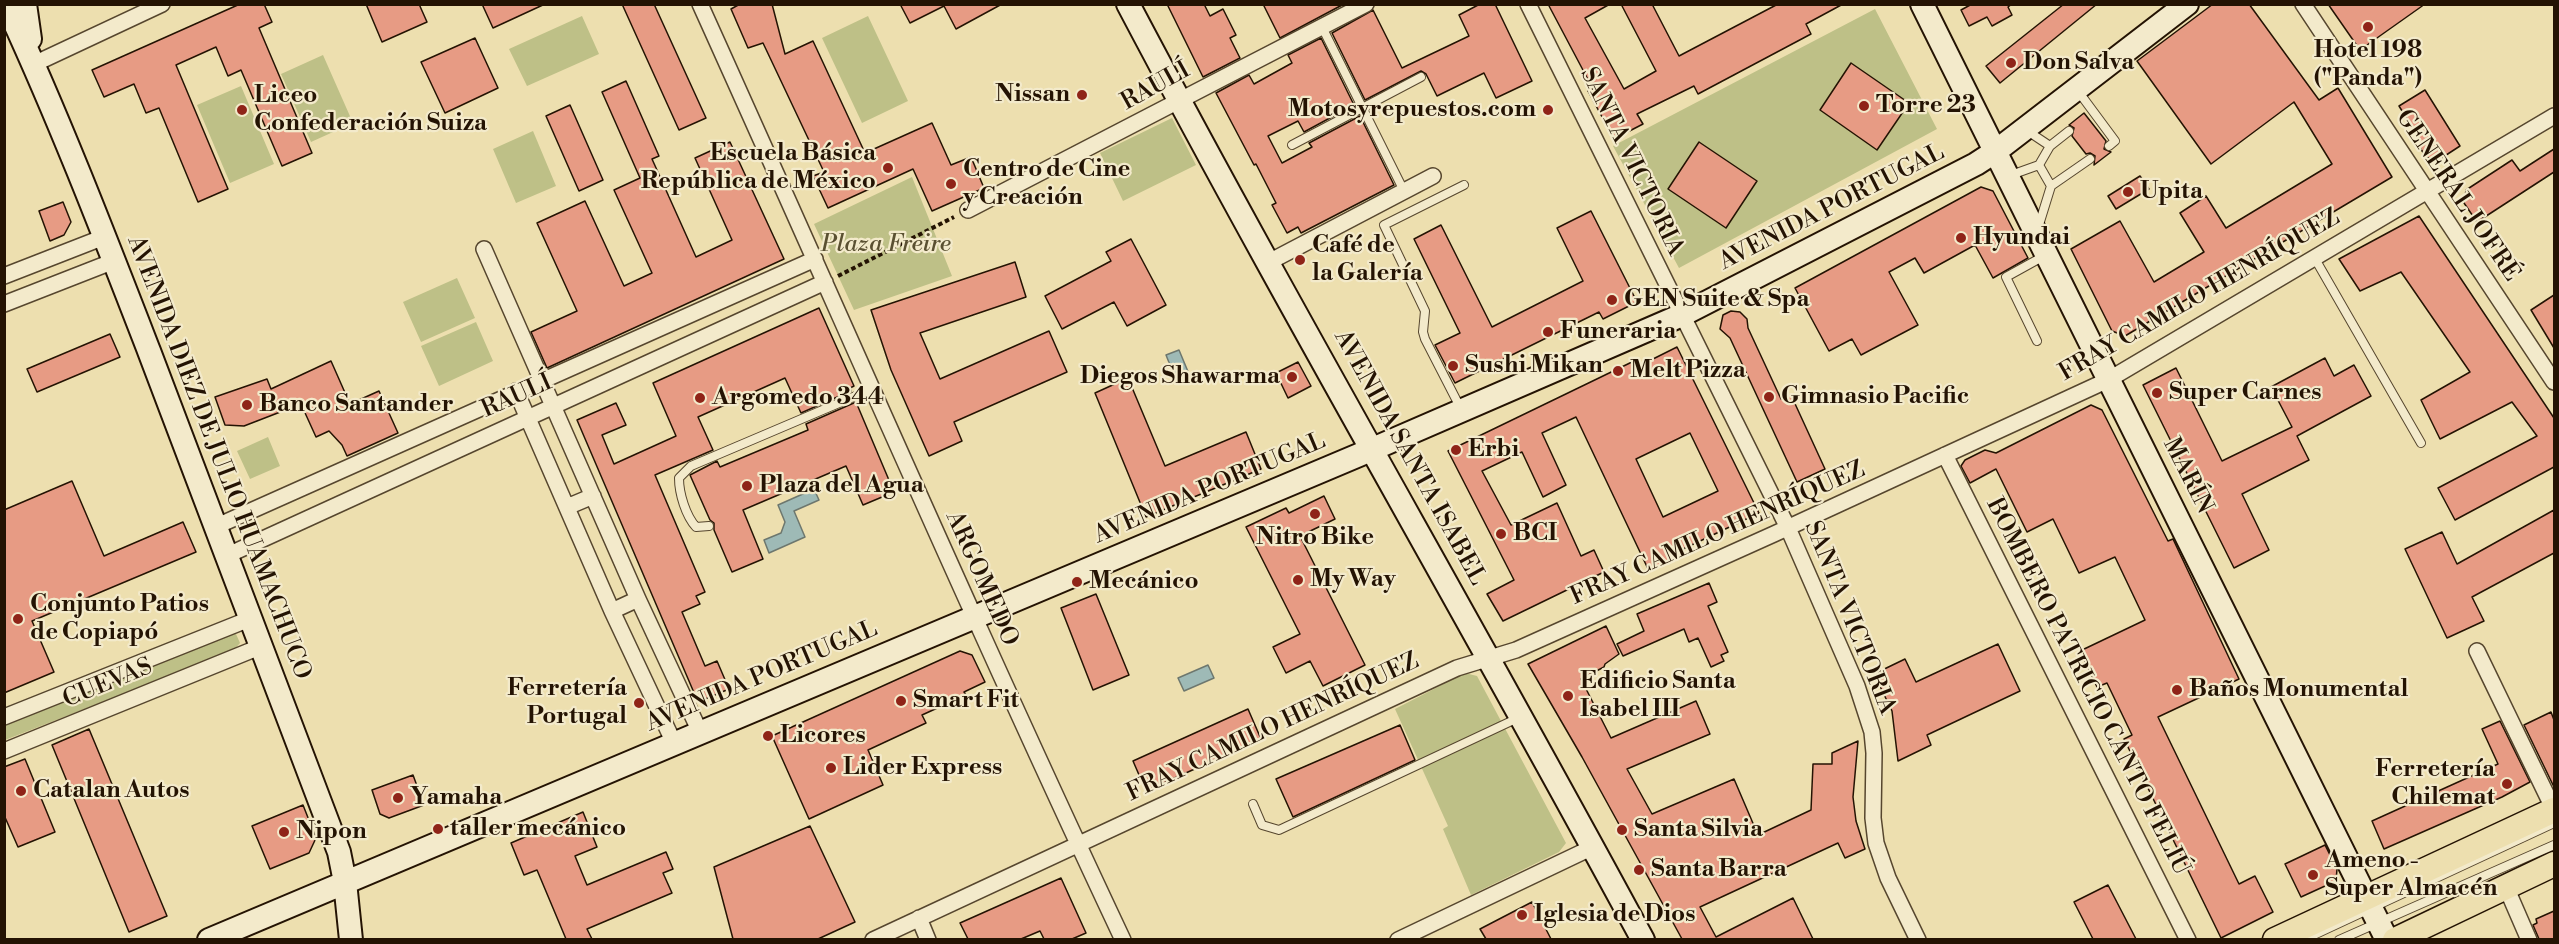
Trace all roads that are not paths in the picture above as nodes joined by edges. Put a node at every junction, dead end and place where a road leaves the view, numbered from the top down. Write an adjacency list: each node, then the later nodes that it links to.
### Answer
1 (6, 4): 12 (main road, AVENIDA DIEZ DE JULIO HUAMACHUCO)
2 (24, 4): 12 (main road)
3 (162, 4): 12 (street)
4 (700, 4): 38 (street, ARGOMEDO)
5 (1128, 4): 15 (main road, AVENIDA SANTA ISABEL)
6 (1366, 4): 11 (street, RAULÍ)
7 (1528, 4): 44 (street, SANTA VICTORIA)
8 (1922, 4): 23 (main road, MARÍN)
9 (2187, 4): 14 (main road, AVENIDA PORTUGAL)
10 (2302, 4): 31 (street, GENERAL JOFRÉ)
11 (1322, 27): 15 (street, RAULÍ); 16 (lane)
12 (34, 64): 34 (main road, AVENIDA DIEZ DE JULIO HUAMACHUCO)
13 (1421, 77): 16 (lane)
14 (2077, 89): 18 (main road, AVENIDA PORTUGAL); 22 (lane)
15 (1179, 101): 32 (street, RAULÍ); 40 (main road, AVENIDA SANTA ISABEL)
16 (1362, 108): 20 (lane); 30 (lane)
17 (2554, 116): 31 (street, FRAY CAMILO HENRÍQUEZ)
18 (2025, 129): 21 (lane); 23 (main road, AVENIDA PORTUGAL)
19 (2069, 131): 21 (lane)
20 (1292, 145)
21 (2050, 146): 25 (lane)
22 (2109, 146)
23 (1996, 151): 27 (main road, MARÍN); 44 (main road, AVENIDA PORTUGAL)
24 (2090, 159): 29 (lane)
25 (2038, 165): 27 (lane); 29 (lane)
26 (1433, 176): 30 (street)
27 (2009, 176): 33 (main road, MARÍN)
28 (1464, 185): 52 (lane)
29 (2051, 186): 33 (lane)
30 (1404, 191): 40 (street)
31 (2427, 191): 37 (street, FRAY CAMILO HENRÍQUEZ); 48 (street, GENERAL JOFRÉ)
32 (968, 210)
33 (2036, 235): 36 (main road, MARÍN)
34 (104, 237): 39 (main road, AVENIDA DIEZ DE JULIO HUAMACHUCO); 41 (street)
35 (484, 249): 46 (street)
36 (2046, 255): 45 (lane); 47 (main road, MARÍN)
37 (2313, 257): 47 (street, FRAY CAMILO HENRÍQUEZ); 54 (lane)
38 (815, 259): 42 (street, ARGOMEDO); 46 (street, RAULÍ)
39 (114, 261): 43 (street); 59 (main road, AVENIDA DIEZ DE JULIO HUAMACHUCO)
40 (1269, 262): 55 (main road, AVENIDA SANTA ISABEL)
41 (4, 276)
42 (825, 282): 49 (street, ARGOMEDO); 51 (street, RAULÍ)
43 (4, 304)
44 (1682, 315): 52 (main road, AVENIDA PORTUGAL); 61 (street, SANTA VICTORIA)
45 (2037, 341)
46 (542, 380): 50 (street, RAULÍ); 51 (street)
47 (2108, 380): 56 (street, FRAY CAMILO HENRÍQUEZ); 84 (main road, MARÍN)
48 (2554, 382)
49 (872, 389): 60 (lane); 66 (street, ARGOMEDO)
50 (516, 391): 53 (street); 59 (street, RAULÍ)
51 (554, 406): 53 (street, RAULÍ); 57 (street)
52 (1462, 411): 55 (main road, AVENIDA PORTUGAL)
53 (527, 417): 58 (street); 62 (street, RAULÍ)
54 (2421, 443)
55 (1373, 449): 66 (main road, AVENIDA PORTUGAL); 69 (main road, AVENIDA SANTA ISABEL)
56 (1945, 455): 61 (street, FRAY CAMILO HENRÍQUEZ); 94 (street, BOMBERO PATRICIO CANTO FELIÚ)
57 (593, 496): 58 (street); 63 (street)
58 (567, 507): 64 (street)
59 (217, 526): 62 (main road, AVENIDA DIEZ DE JULIO HUAMACHUCO)
60 (709, 526)
61 (1788, 528): 69 (street, FRAY CAMILO HENRÍQUEZ); 93 (street, SANTA VICTORIA)
62 (228, 555): 65 (main road, AVENIDA DIEZ DE JULIO HUAMACHUCO)
63 (638, 599): 64 (street); 72 (street)
64 (612, 611): 73 (street)
65 (252, 618): 67 (main road, AVENIDA DIEZ DE JULIO HUAMACHUCO); 71 (street, CUEVAS)
66 (973, 618): 72 (main road, AVENIDA PORTUGAL); 78 (street, ARGOMEDO)
67 (262, 645): 74 (street, CUEVAS); 82 (main road, AVENIDA DIEZ DE JULIO HUAMACHUCO)
68 (2477, 651): 76 (street)
69 (1490, 659): 70 (main road, AVENIDA SANTA ISABEL); 78 (street, FRAY CAMILO HENRÍQUEZ)
70 (1522, 716): 75 (lane); 80 (main road, AVENIDA SANTA ISABEL)
71 (4, 717)
72 (700, 732): 73 (main road, AVENIDA PORTUGAL)
73 (674, 743): 82 (main road, AVENIDA PORTUGAL)
74 (4, 751)
75 (1253, 804)
76 (2554, 810): 84 (main road)
77 (2554, 824): 84 (lane)
78 (1078, 843): 85 (street, FRAY CAMILO HENRÍQUEZ); 90 (street, ARGOMEDO)
79 (2554, 844): 84 (lane)
80 (1593, 847): 91 (street); 92 (main road, AVENIDA SANTA ISABEL)
81 (2554, 864): 83 (main road)
82 (345, 882): 86 (main road, AVENIDA PORTUGAL); 87 (main road, AVENIDA DIEZ DE JULIO HUAMACHUCO)
83 (2506, 887): 98 (main road); 99 (street)
84 (2376, 916): 95 (main road); 96 (lane); 97 (lane)
85 (919, 918): 88 (street, FRAY CAMILO HENRÍQUEZ); 89 (street)
86 (209, 939)
87 (351, 939)
88 (873, 939)
89 (928, 939)
90 (1123, 939)
91 (1398, 939)
92 (1643, 939)
93 (1918, 939)
94 (2188, 939)
95 (2275, 939)
96 (2304, 939)
97 (2339, 939)
98 (2395, 939)
99 (2529, 939)

